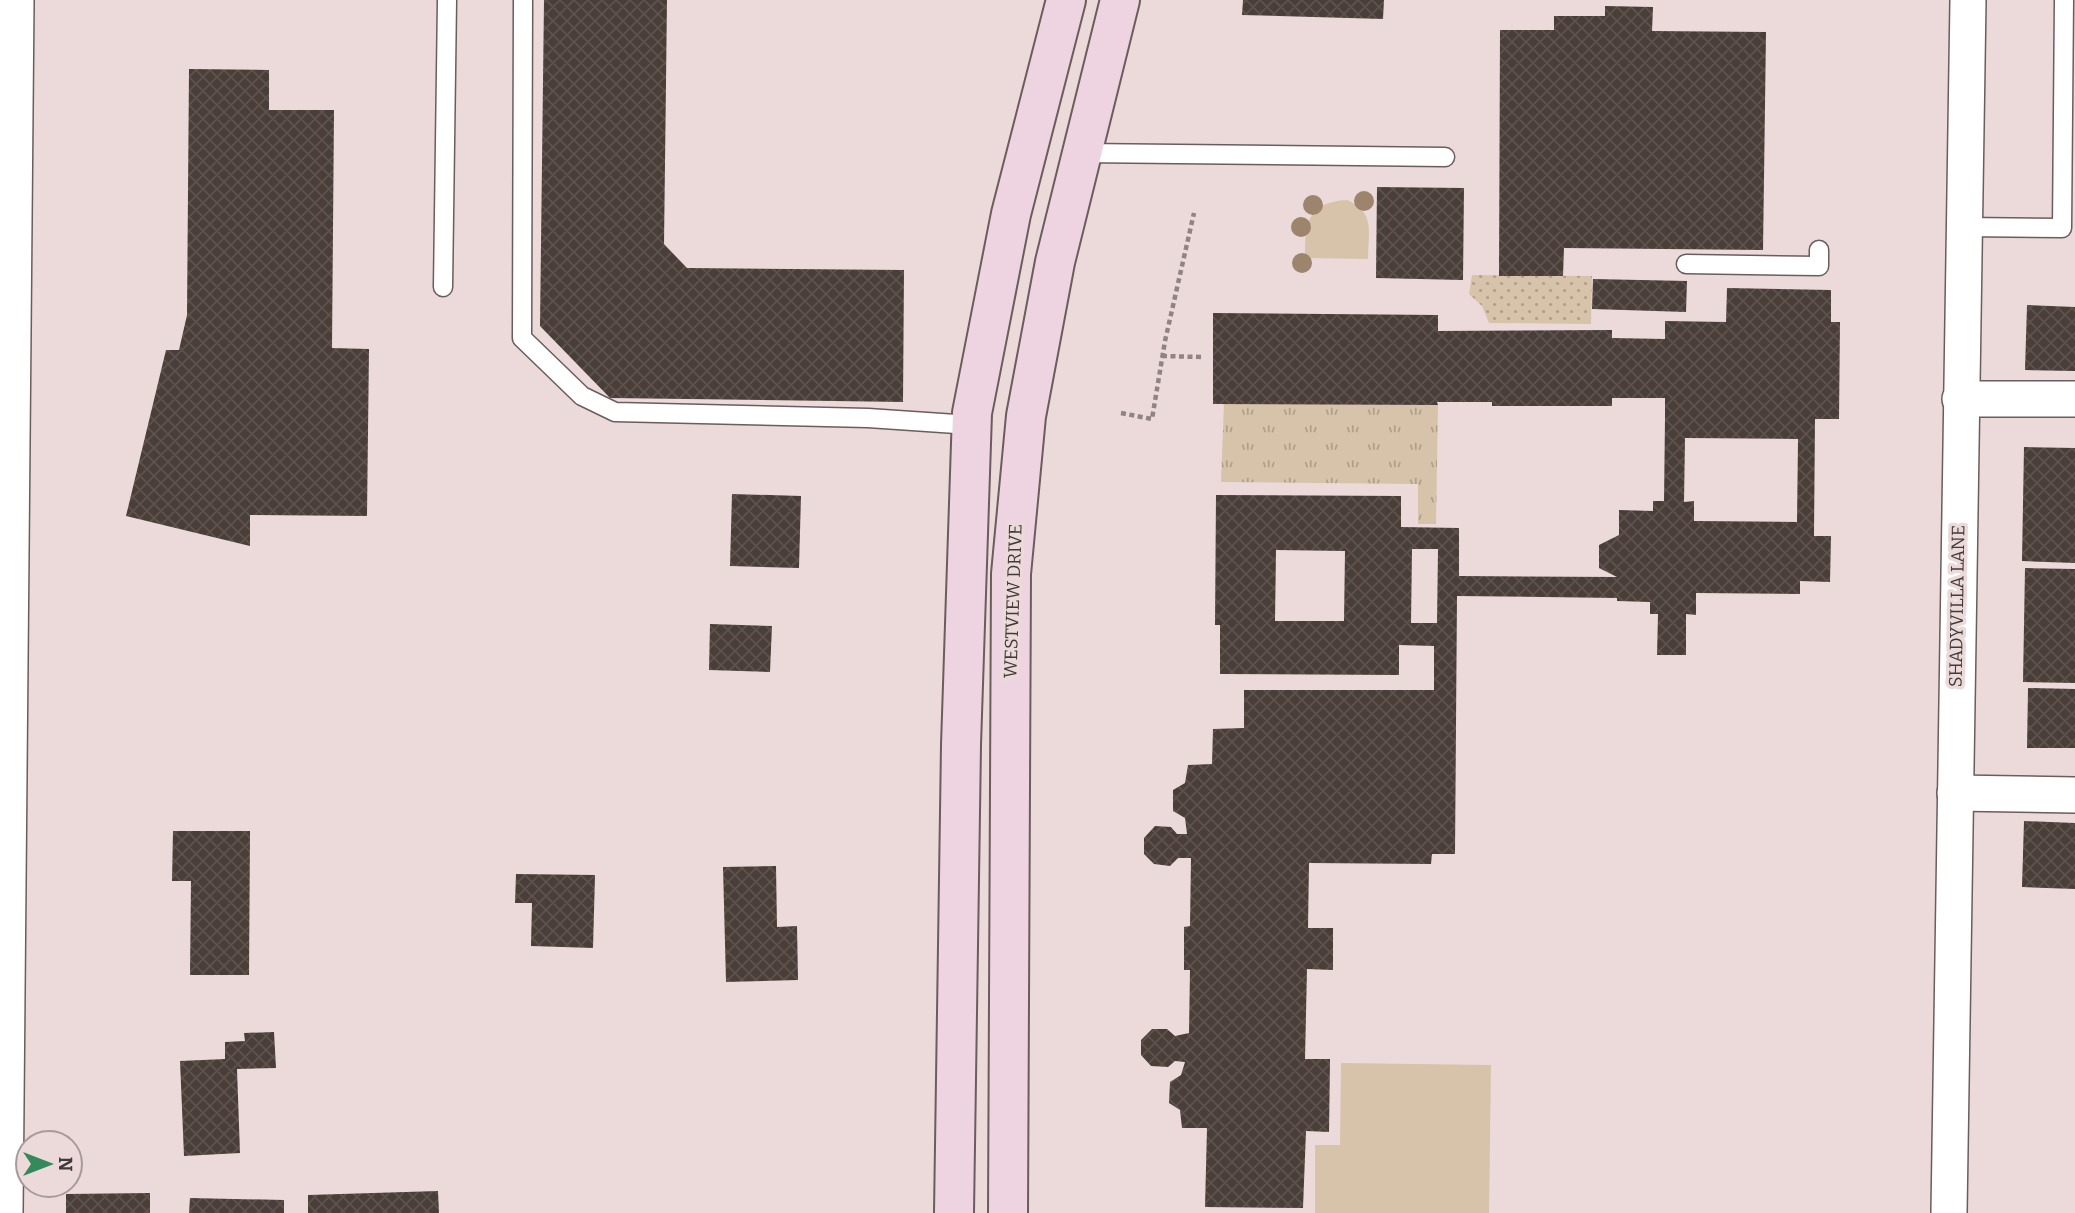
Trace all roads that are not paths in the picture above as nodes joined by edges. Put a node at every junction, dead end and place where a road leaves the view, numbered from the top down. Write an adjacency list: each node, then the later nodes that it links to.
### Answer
1 (16, 0): 20 (street)
2 (447, 0): 15 (lane)
3 (523, 0): 19 (lane)
4 (1066, 0): 11 (main road)
5 (1120, 0): 8 (main road, WESTVIEW DRIVE)
6 (1968, 0): 10 (street, SHADYVILLA LANE)
7 (2064, 0): 10 (lane)
8 (1082, 153): 9 (lane); 13 (main road, WESTVIEW DRIVE)
9 (1445, 157)
10 (1964, 227): 16 (street, SHADYVILLA LANE)
11 (1004, 250): 13 (main road); 19 (main road)
12 (1819, 250): 14 (lane)
13 (1055, 262): 18 (main road, WESTVIEW DRIVE)
14 (1686, 264)
15 (443, 287)
16 (1961, 399): 17 (street); 21 (street, SHADYVILLA LANE)
17 (2075, 399)
18 (1026, 416): 19 (main road); 24 (main road, WESTVIEW DRIVE)
19 (972, 419): 23 (main road)
20 (5, 616): 25 (street)
21 (1955, 793): 22 (street); 30 (street, SHADYVILLA LANE)
22 (2075, 795)
23 (957, 1046): 24 (main road); 28 (main road)
24 (1008, 1046): 29 (main road, WESTVIEW DRIVE)
25 (3, 1131): 26 (street)
26 (3, 1171): 27 (street)
27 (5, 1213)
28 (954, 1213)
29 (1008, 1213)
30 (1949, 1213)

